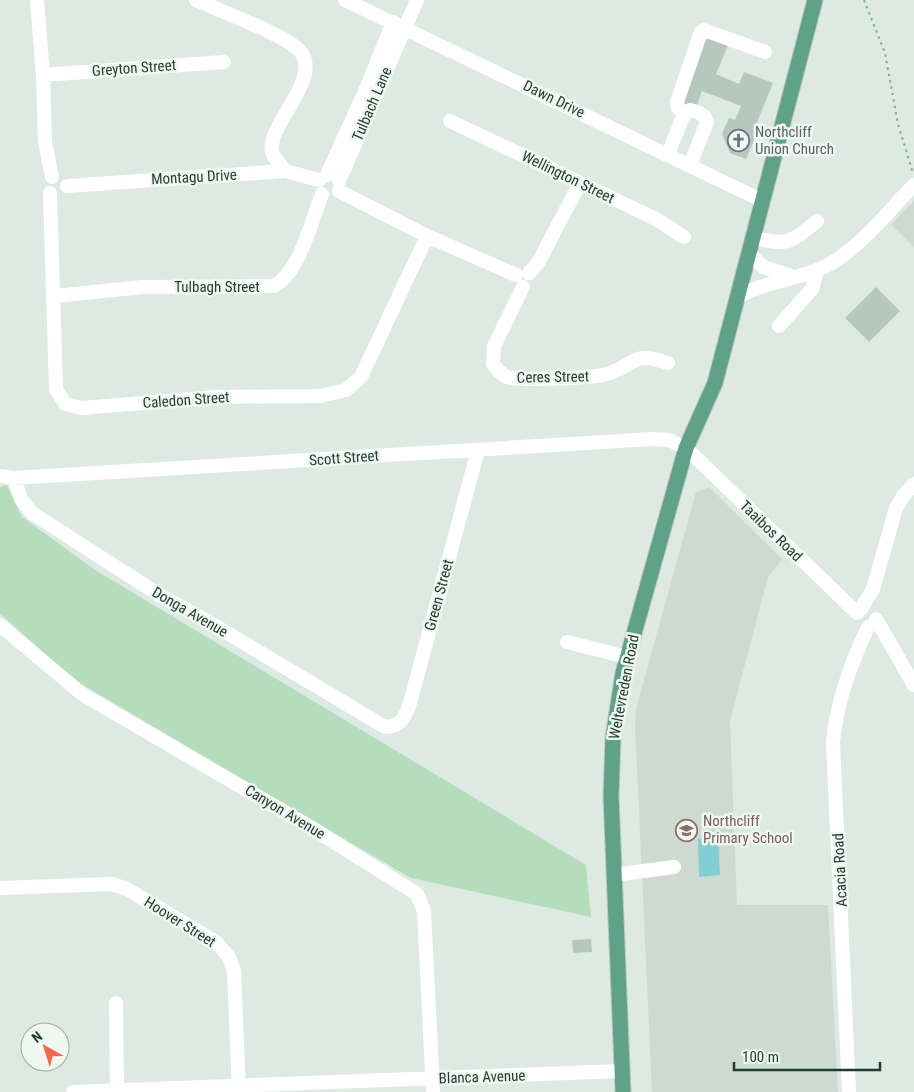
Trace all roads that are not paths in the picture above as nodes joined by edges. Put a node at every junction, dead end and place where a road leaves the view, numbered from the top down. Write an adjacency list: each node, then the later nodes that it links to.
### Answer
1 (37, 0): 9 (street)
2 (196, 0): 14 (street)
3 (345, 0): 6 (street, Dawn Drive)
4 (417, 0): 6 (street, Tulbach Lane)
5 (815, 0): 21 (main road, Weltevreden Road)
6 (399, 25): 12 (street, Dawn Drive); 16 (street, Tulbach Lane)
7 (765, 52): 10 (street)
8 (224, 62): 9 (street, Greyton Street)
9 (43, 75): 15 (street)
10 (684, 114): 12 (street); 13 (street)
11 (450, 121): 17 (street, Wellington Street)
12 (668, 154): 13 (street, Dawn Drive)
13 (690, 165): 21 (street, Dawn Drive)
14 (285, 170): 16 (street, Montagu Drive); 19 (street, Montagu Drive)
15 (52, 177): 19 (street); 20 (street)
16 (331, 182): 23 (street, Montagu Drive); 30 (street, Tulbagh Street)
17 (580, 184): 24 (street, Wellington Street); 29 (street, Ceres Street)
18 (914, 185): 27 (street)
19 (67, 186): 20 (street)
20 (50, 192): 30 (street, Caledon Street)
21 (763, 201): 25 (main road, Weltevreden Road)
22 (817, 222): 25 (street)
23 (428, 236): 29 (street, Montagu Drive); 30 (street, Caledon Street)
24 (684, 237)
25 (754, 238): 26 (main road, Weltevreden Road)
26 (750, 253): 28 (street); 31 (main road, Weltevreden Road)
27 (817, 270): 28 (street); 32 (street)
28 (791, 276): 31 (street)
29 (523, 278): 33 (street, Ceres Street)
30 (55, 296)
31 (737, 297): 34 (main road, Weltevreden Road)
32 (779, 326)
33 (668, 363)
34 (686, 448): 35 (street, Scott Street); 39 (street, Taaibos Road); 42 (main road, Weltevreden Road)
35 (478, 450): 37 (street, Scott Street); 44 (street, Green Street)
36 (0, 476): 37 (street, Scott Street)
37 (14, 478): 44 (street, Donga Avenue)
38 (914, 484): 39 (street, Acacia Road)
39 (866, 618): 43 (street, Taaibos Road); 55 (street, Acacia Road)
40 (0, 625): 50 (street, Canyon Avenue)
41 (567, 642): 42 (street)
42 (627, 657): 46 (main road, Weltevreden Road)
43 (914, 685)
44 (385, 727)
45 (674, 867): 46 (street)
46 (614, 874): 49 (main road, Weltevreden Road)
47 (0, 888): 51 (street, Hoover Street)
48 (116, 1003): 52 (street)
49 (622, 1071): 50 (street, Blanca Avenue); 54 (main road, Weltevreden Road)
50 (432, 1085): 51 (street, Blanca Avenue)
51 (239, 1089): 52 (street, Blanca Avenue)
52 (110, 1091): 53 (street, Blanca Avenue)
53 (73, 1092)
54 (623, 1092)
55 (848, 1092)

